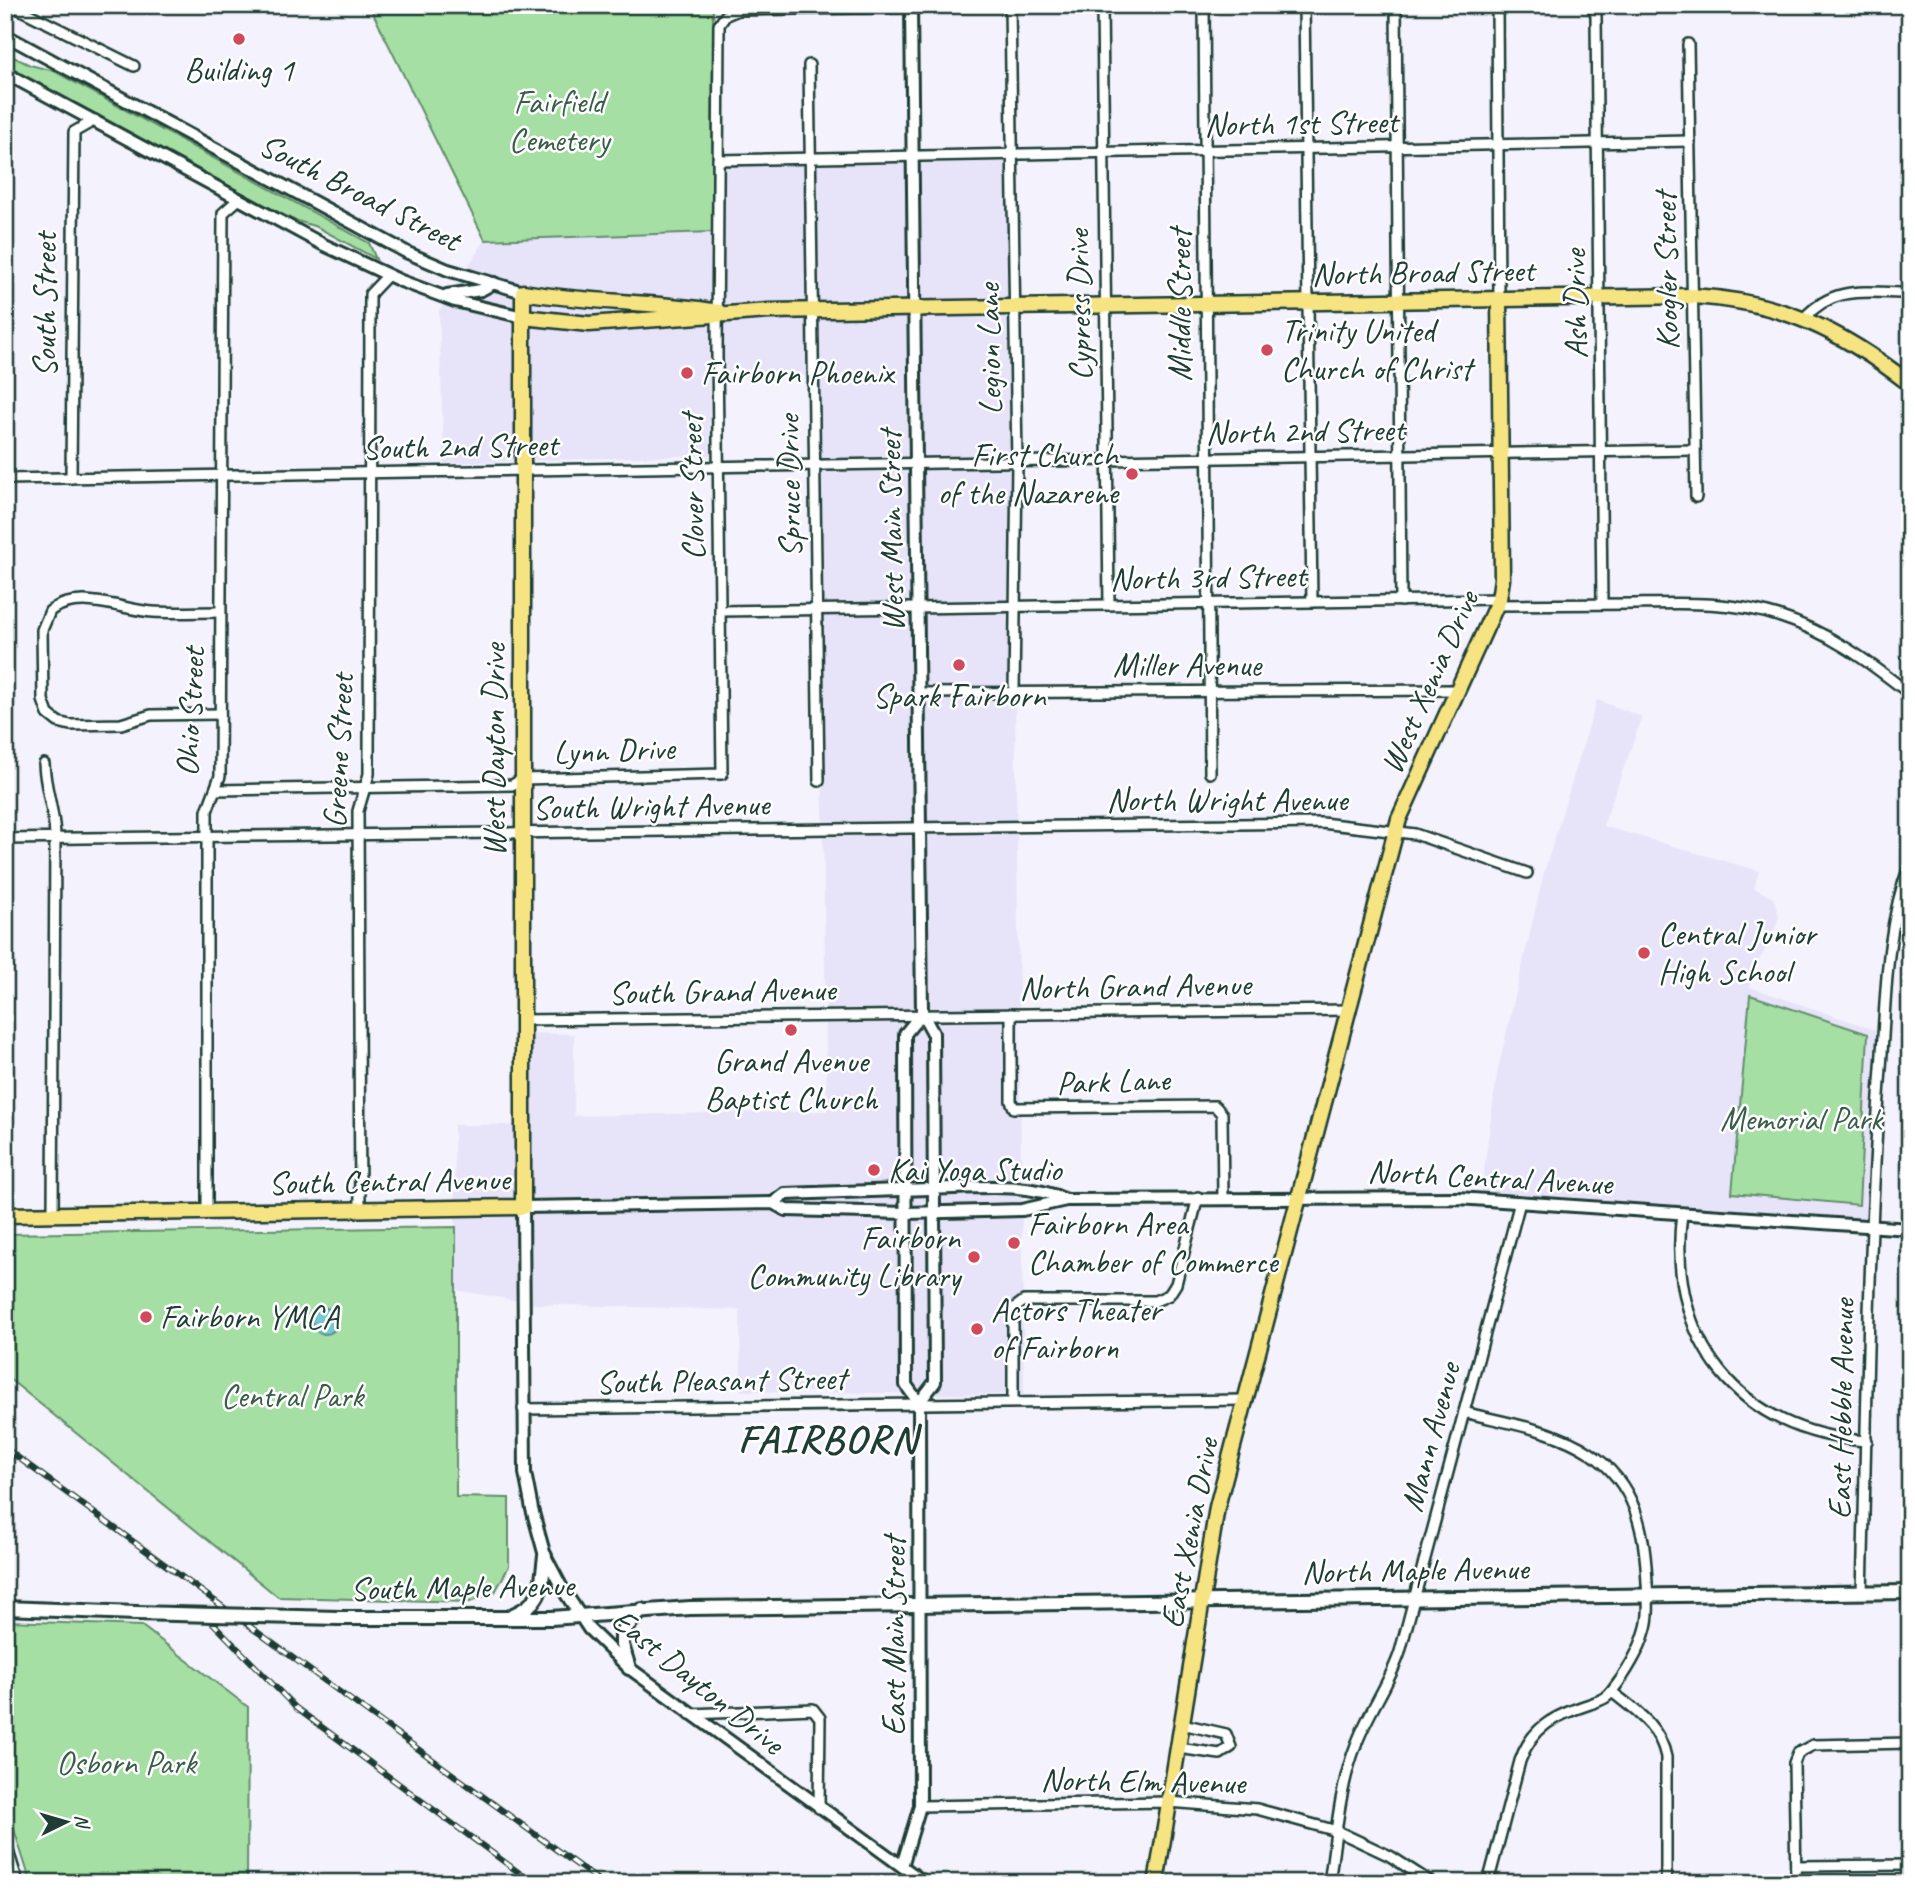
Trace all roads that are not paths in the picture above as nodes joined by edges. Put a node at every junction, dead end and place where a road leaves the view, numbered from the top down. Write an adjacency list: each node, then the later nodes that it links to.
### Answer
1 (11, 5): 14 (street)
2 (1010, 5): 3 (street); 10 (street); 24 (street, Legion Lane)
3 (1023, 5)
4 (1102, 5): 23 (street, Cypress Drive)
5 (1204, 5): 22 (street, Middle Street)
6 (1304, 5): 21 (street)
7 (1396, 5): 20 (street)
8 (1497, 5): 19 (street, West Xenia Drive)
9 (1593, 5): 18 (street, Ash Drive)
10 (911, 7): 25 (street, West Main Street); 27 (street, Clover Street)
11 (5, 35): 30 (street, South Broad Street)
12 (1688, 44): 17 (street, Koogler Street)
13 (809, 65): 26 (street, Spruce Drive)
14 (134, 66)
15 (5, 73): 16 (street, South Broad Street)
16 (95, 120): 28 (street, South Broad Street); 62 (street, South Street)
17 (1690, 141): 18 (street, North 1st Street); 34 (street, Koogler Street)
18 (1598, 143): 19 (street, North 1st Street); 35 (street, Ash Drive)
19 (1498, 145): 20 (street, North 1st Street); 36 (street, West Xenia Drive)
20 (1396, 147): 21 (street, North 1st Street); 37 (street)
21 (1306, 149): 22 (street, North 1st Street); 38 (street)
22 (1205, 151): 23 (street, North 1st Street); 39 (street, Middle Street)
23 (1104, 153): 24 (street, North 1st Street); 40 (street, Cypress Drive)
24 (1013, 155): 25 (street, North 1st Street); 41 (street, Legion Lane)
25 (913, 157): 26 (street, North 1st Street); 42 (street, West Main Street)
26 (810, 159): 27 (street, North 1st Street); 43 (street, Spruce Drive)
27 (718, 160): 44 (street, Clover Street)
28 (239, 199): 29 (street, South Broad Street); 61 (street, Ohio Street)
29 (388, 275): 33 (street, South Broad Street); 60 (street, Greene Street)
30 (494, 283): 31 (street, South Broad Street); 33 (street)
31 (523, 292): 44 (main road, South Broad Street); 45 (main road, West Dayton Drive)
32 (1910, 293): 46 (street)
33 (441, 296): 45 (street, South Broad Street)
34 (1692, 296): 35 (main road, North Broad Street); 46 (main road, North Broad Street); 48 (street, Koogler Street)
35 (1601, 297): 36 (main road, North Broad Street); 49 (street, Ash Drive)
36 (1499, 299): 37 (main road, North Broad Street); 50 (main road, West Xenia Drive)
37 (1398, 300): 38 (main road, North Broad Street); 51 (street)
38 (1308, 302): 39 (main road, North Broad Street); 52 (street)
39 (1207, 303): 40 (main road, North Broad Street); 53 (street, Middle Street)
40 (1105, 305): 41 (main road, North Broad Street); 54 (street, Cypress Drive)
41 (1014, 306): 42 (main road, North Broad Street); 55 (street, Legion Lane)
42 (915, 309): 43 (main road, South Broad Street); 56 (street, West Main Street)
43 (811, 310): 44 (main road, South Broad Street); 57 (street, Spruce Drive)
44 (719, 312): 45 (main road, South Broad Street); 58 (street, Clover Street)
45 (523, 317): 59 (main road, West Dayton Drive)
46 (1804, 318): 47 (main road, North Broad Street)
47 (1910, 384)
48 (1694, 450): 49 (street, North 2nd Street); 64 (street, Koogler Street)
49 (1602, 452): 50 (street, North 2nd Street); 69 (street, Ash Drive)
50 (1501, 454): 51 (street, North 2nd Street); 67 (main road, West Xenia Drive)
51 (1401, 456): 52 (street, North 2nd Street); 65 (street)
52 (1308, 457): 53 (street, North 2nd Street); 66 (street)
53 (1208, 459): 54 (street, North 2nd Street); 68 (street, Middle Street)
54 (1107, 461): 55 (street, North 2nd Street); 70 (street, Cypress Drive)
55 (1017, 463): 56 (street, North 2nd Street); 71 (street, Legion Lane)
56 (917, 465): 57 (street, South 2nd Street); 72 (street, West Main Street)
57 (816, 466): 58 (street, South 2nd Street); 73 (street, Spruce Drive)
58 (718, 468): 59 (street, South 2nd Street); 74 (street, Clover Street)
59 (522, 471): 60 (street, South 2nd Street); 85 (main road, West Dayton Drive)
60 (368, 474): 61 (street, South 2nd Street); 87 (street, Greene Street)
61 (220, 476): 62 (street, South 2nd Street); 75 (street, Ohio Street)
62 (71, 478): 63 (street, South 2nd Street)
63 (5, 479)
64 (1696, 497)
65 (1401, 601): 66 (street, North 3rd Street); 67 (street, North 3rd Street)
66 (1312, 602): 68 (street, North 3rd Street)
67 (1498, 602): 69 (street, North 3rd Street); 76 (main road, West Xenia Drive)
68 (1209, 604): 70 (street, North 3rd Street); 77 (street, Middle Street)
69 (1602, 604): 80 (street, North 3rd Street)
70 (1109, 605): 71 (street, North 3rd Street)
71 (1015, 606): 72 (street, North 3rd Street); 78 (street, Legion Lane)
72 (918, 608): 73 (street, North 3rd Street); 79 (street, West Main Street)
73 (818, 609): 74 (street, North 3rd Street); 86 (street, Spruce Drive)
74 (720, 611): 84 (street, Clover Street)
75 (220, 612): 81 (street, Ohio Street); 81 (street)
76 (1457, 690): 77 (street, Miller Avenue); 90 (main road, West Xenia Drive)
77 (1210, 691): 78 (street, Miller Avenue); 83 (street, Middle Street)
78 (1014, 692): 79 (street, Miller Avenue)
79 (919, 693): 89 (street, West Main Street)
80 (1910, 694)
81 (220, 714): 88 (street, Ohio Street)
82 (44, 764): 94 (street)
83 (1210, 773)
84 (722, 774): 85 (street, Lynn Drive)
85 (522, 779): 87 (street, Lynn Drive); 91 (main road, West Dayton Drive)
86 (819, 780)
87 (367, 788): 88 (street, Lynn Drive); 92 (street, Greene Street)
88 (215, 790): 93 (street, Ohio Street)
89 (920, 829): 90 (street, North Wright Avenue); 91 (street, South Wright Avenue); 99 (street, West Main Street)
90 (1396, 832): 97 (street, North Wright Avenue); 98 (main road, West Xenia Drive)
91 (523, 833): 92 (street, South Wright Avenue); 101 (main road, West Dayton Drive)
92 (360, 834): 93 (street, South Wright Avenue); 111 (street, Greene Street)
93 (207, 836): 94 (street, South Wright Avenue); 113 (street, Ohio Street)
94 (54, 838): 95 (street, South Wright Avenue); 116 (street)
95 (5, 839)
96 (1910, 864): 118 (street, East Hebble Avenue)
97 (1527, 873)
98 (1350, 1010): 100 (street, North Grand Avenue); 106 (main road, West Xenia Drive)
99 (922, 1013): 100 (street, North Grand Avenue); 101 (street, South Grand Avenue); 102 (street, West Main Street); 103 (street)
100 (1011, 1014): 105 (street, Park Lane)
101 (523, 1020): 110 (main road, West Dayton Drive)
102 (935, 1189): 103 (street, North Central Avenue); 107 (street, North Central Avenue); 112 (street, East Main Street)
103 (907, 1190): 109 (street, South Central Avenue); 114 (street, East Main Street)
104 (1198, 1197): 105 (street, North Central Avenue); 107 (street, North Central Avenue); 121 (street)
105 (1223, 1198): 106 (street, North Central Avenue)
106 (1299, 1198): 108 (street, North Central Avenue); 120 (main road, East Xenia Drive)
107 (1066, 1200): 112 (street, North Central Avenue)
108 (1520, 1202): 115 (street, North Central Avenue); 124 (street, Mann Avenue)
109 (773, 1203): 110 (street, South Central Avenue); 114 (street, South Central Avenue)
110 (523, 1207): 111 (main road, South Central Avenue); 123 (street, East Dayton Drive)
111 (360, 1210): 113 (main road, South Central Avenue)
112 (935, 1211): 114 (street, North Central Avenue); 122 (street, East Main Street)
113 (207, 1212): 116 (main road, South Central Avenue)
114 (907, 1213): 122 (street, East Main Street)
115 (1682, 1213): 118 (street, North Central Avenue); 125 (street)
116 (53, 1214): 117 (main road, South Central Avenue)
117 (5, 1215)
118 (1872, 1226): 119 (street, North Central Avenue); 125 (street, East Hebble Avenue)
119 (1910, 1229)
120 (1246, 1400): 121 (street, South Pleasant Street); 131 (main road, East Xenia Drive)
121 (1013, 1402): 122 (street, South Pleasant Street)
122 (919, 1403): 123 (street, South Pleasant Street); 132 (street, East Main Street)
123 (523, 1409): 126 (street, East Dayton Drive)
124 (1464, 1412): 129 (street); 130 (street, Mann Avenue)
125 (1867, 1441): 128 (street, East Hebble Avenue)
126 (545, 1556): 135 (street, East Dayton Drive); 136 (main road)
127 (1910, 1592): 128 (main road, North Maple Avenue)
128 (1863, 1593): 129 (main road, North Maple Avenue)
129 (1648, 1595): 130 (main road, North Maple Avenue); 138 (street)
130 (1415, 1598): 131 (main road, North Maple Avenue); 146 (street, Mann Avenue)
131 (1202, 1602): 132 (main road, North Maple Avenue); 140 (main road, East Xenia Drive)
132 (920, 1605): 134 (main road, South Maple Avenue); 144 (street, East Main Street)
133 (5, 1608): 136 (main road, South Maple Avenue, bridge)
134 (643, 1609): 135 (main road, South Maple Avenue); 137 (main road)
135 (578, 1615): 136 (main road, South Maple Avenue); 137 (street, East Dayton Drive)
136 (509, 1617)
137 (629, 1668): 139 (street, East Dayton Drive)
138 (1612, 1692): 157 (street); 158 (street)
139 (690, 1714): 145 (street, East Dayton Drive); 145 (street)
140 (1182, 1724): 142 (main road, East Xenia Drive); 142 (street)
141 (1910, 1743): 150 (street)
142 (1178, 1748): 143 (main road, East Xenia Drive)
143 (1169, 1802): 144 (street, North Elm Avenue); 146 (street, North Elm Avenue); 154 (main road, East Xenia Drive)
144 (920, 1806): 149 (street, East Main Street)
145 (819, 1808): 149 (street, East Dayton Drive)
146 (1337, 1831): 155 (street, Mann Avenue); 156 (street, North Elm Avenue)
147 (5, 1841): 152 (street)
148 (1910, 1865): 150 (street)
149 (902, 1866): 153 (street, East Dayton Drive)
150 (1796, 1866): 159 (street)
151 (5, 1875): 152 (street)
152 (17, 1879)
153 (925, 1883)
154 (1156, 1883)
155 (1328, 1883)
156 (1432, 1883)
157 (1488, 1883)
158 (1666, 1883)
159 (1796, 1883)

